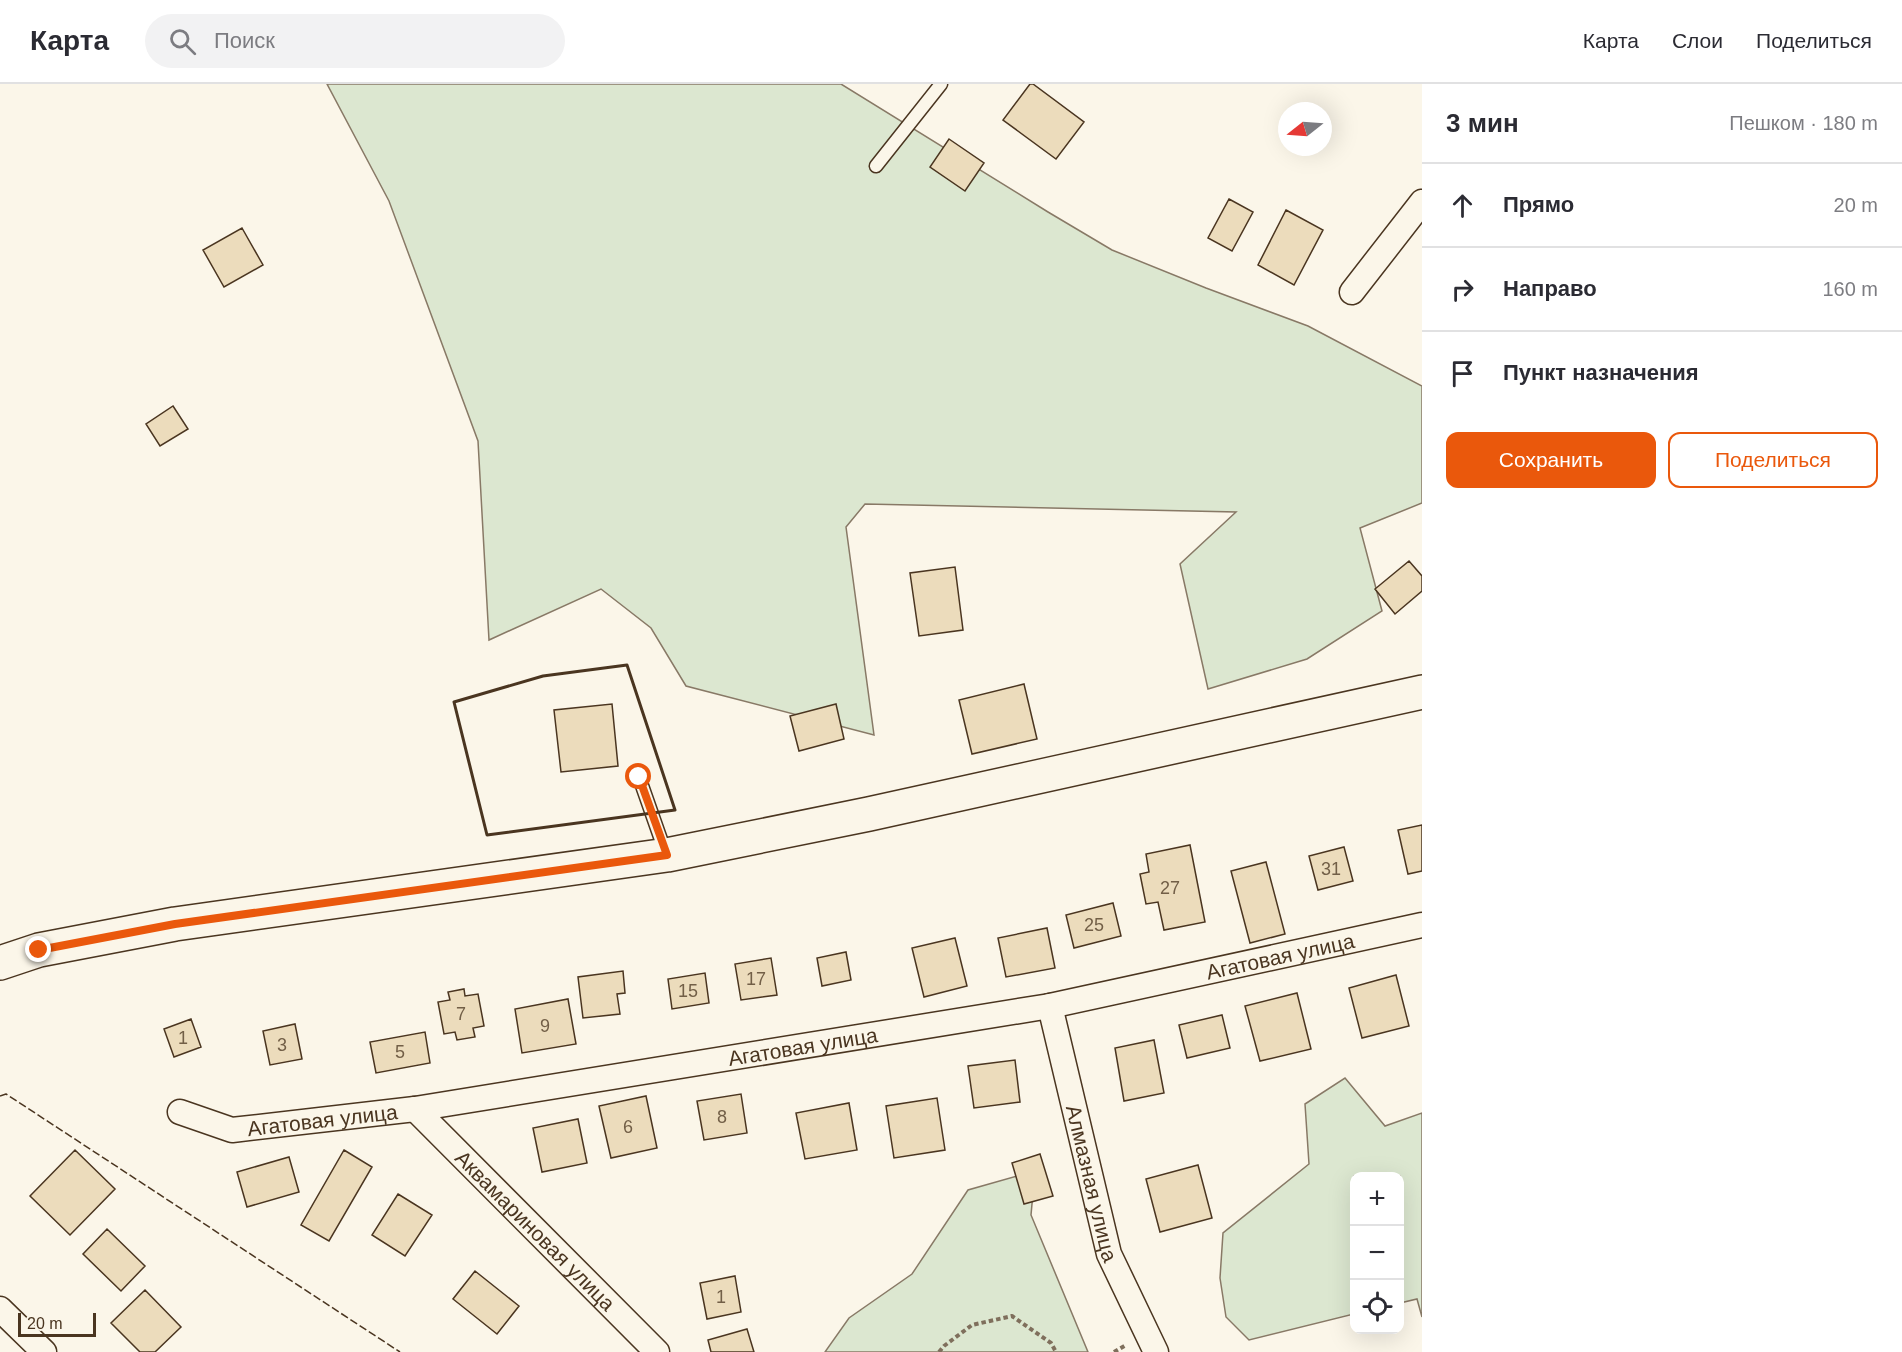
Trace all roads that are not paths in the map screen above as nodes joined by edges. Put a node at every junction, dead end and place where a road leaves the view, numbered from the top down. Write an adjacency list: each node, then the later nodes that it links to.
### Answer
1 (941, 84): 2 (lane)
2 (876, 166)
3 (1422, 202): 4 (street)
4 (1352, 292)
5 (1422, 692): 7 (street)
6 (639, 777): 7 (lane)
7 (667, 855): 9 (street)
8 (1422, 925): 10 (street, Агатовая улица)
9 (0, 963)
10 (1050, 1006): 11 (street, Агатовая улица); 16 (street, Алмазная улица)
11 (415, 1109): 12 (street, Агатовая улица); 15 (street, Аквамариновая улица)
12 (180, 1112)
13 (0, 1309): 14 (street)
14 (44, 1352)
15 (657, 1352)
16 (1156, 1352)

